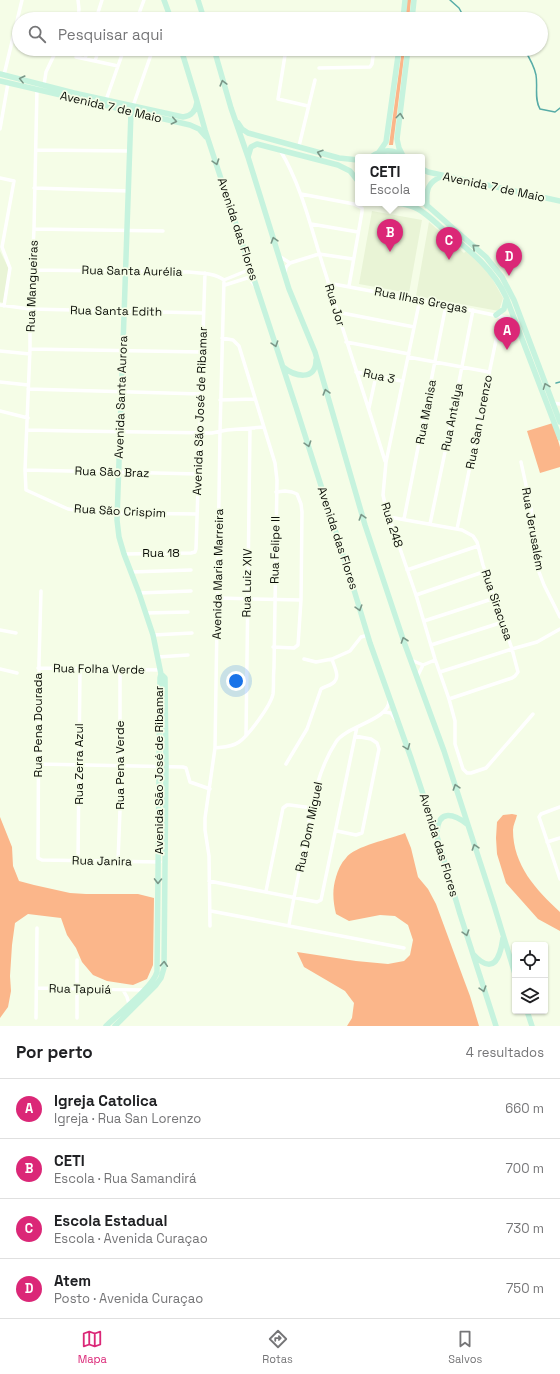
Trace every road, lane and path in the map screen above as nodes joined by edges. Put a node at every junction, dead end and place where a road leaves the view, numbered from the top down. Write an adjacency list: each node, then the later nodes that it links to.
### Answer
1 (22, 0): 9 (street)
2 (78, 0): 10 (street)
3 (102, 0): 11 (street)
4 (144, 0): 12 (street)
5 (164, 0): 13 (main road)
6 (198, 0): 14 (main road)
7 (405, 0): 15 (main road)
8 (414, 0): 16 (main road)
9 (19, 12)
10 (79, 12)
11 (98, 12)
12 (140, 12)
13 (168, 12)
14 (202, 12)
15 (404, 12)
16 (413, 12)
17 (12, 38): 34 (street)
18 (53, 56): 38 (street, Rua Mangueiras)
19 (86, 56): 30 (street)
20 (97, 56): 31 (street)
21 (122, 56): 32 (street)
22 (151, 56): 44 (street)
23 (183, 56): 40 (main road, Avenida das Flores)
24 (216, 56): 43 (main road, one-way to 24)
25 (285, 56): 42 (street)
26 (373, 56): 33 (street)
27 (398, 56): 51 (main road)
28 (407, 56): 54 (main road, one-way to 28)
29 (76, 57): 30 (street)
30 (85, 59): 31 (street)
31 (95, 61): 32 (street)
32 (118, 66): 41 (street)
33 (319, 68)
34 (2, 75): 38 (main road, Avenida 7 de Maio, one-way to 34)
35 (315, 80): 42 (street)
36 (0, 81): 37 (main road, Avenida 7 de Maio)
37 (8, 83): 39 (main road, Avenida 7 de Maio); 45 (street)
38 (40, 84): 39 (street, Rua Mangueiras); 41 (main road, Avenida 7 de Maio)
39 (37, 90): 44 (main road, Avenida 7 de Maio); 48 (street, Rua Mangueiras)
40 (196, 98): 44 (main road, Avenida 7 de Maio); 47 (main road, Avenida das Flores)
41 (106, 100): 44 (main road, Avenida 7 de Maio)
42 (308, 106): 46 (street)
43 (230, 108): 46 (main road); 55 (main road)
44 (132, 109): 47 (main road, Avenida 7 de Maio, one-way to 47); 50 (main road, Avenida Santa Aurora)
45 (0, 129)
46 (299, 146): 56 (main road, one-way to 46)
47 (211, 148): 80 (main road, Avenida das Flores, one-way to 80)
48 (36, 150): 50 (street); 63 (street, Rua Mangueiras)
49 (280, 150): 55 (main road); 61 (main road); 65 (street, Rua Jor)
50 (130, 151): 64 (main road, Avenida Santa Aurora)
51 (379, 152): 52 (main road); 53 (main road)
52 (376, 154)
53 (399, 154)
54 (402, 154)
55 (248, 157): 76 (main road, one-way to 55)
56 (355, 160)
57 (425, 170): 58 (main road, Avenida 7 de Maio)
58 (428, 172): 59 (main road, Avenida 7 de Maio); 60 (main road, Avenida 7 de Maio)
59 (425, 174)
60 (445, 176): 66 (main road, Avenida 7 de Maio); 70 (main road)
61 (355, 177)
62 (0, 178): 93 (street)
63 (34, 188): 64 (street); 72 (street, Rua Mangueiras)
64 (129, 191): 74 (main road, Avenida Santa Aurora)
65 (301, 194): 67 (street); 71 (street, Rua Jor)
66 (560, 201)
67 (355, 204)
68 (358, 206): 75 (street)
69 (411, 206): 89 (main road)
70 (427, 206): 110 (main road, one-way to 70)
71 (311, 224): 75 (street); 77 (street, Rua Jor)
72 (34, 229): 74 (street); 81 (street, Rua Mangueiras)
73 (163, 231): 74 (street)
74 (127, 232): 82 (main road, Avenida Santa Aurora)
75 (358, 232): 78 (street)
76 (278, 254): 79 (street); 84 (main road)
77 (319, 254): 78 (street); 79 (street); 86 (street, Rua Jor)
78 (353, 260): 88 (street)
79 (290, 263): 84 (street)
80 (250, 267): 85 (street); 90 (main road, Avenida das Flores)
81 (32, 270): 82 (street, Rua Santa Aurélia); 94 (street, Rua Mangueiras)
82 (126, 270): 83 (street, Rua Santa Aurélia); 96 (main road, Avenida Santa Aurora)
83 (205, 273): 85 (street, Rua Santa Aurélia); 98 (street, Avenida São José de Ribamar)
84 (285, 277): 108 (main road)
85 (224, 280): 87 (street)
86 (328, 283): 88 (street, Rua Ilhas Gregas); 97 (street, Rua Jor)
87 (225, 285): 90 (street); 102 (street, Avenida Maria Marreira)
88 (348, 286): 91 (street, Rua Ilhas Gregas)
89 (506, 297): 99 (main road); 100 (main road)
90 (261, 299): 113 (main road, Avenida das Flores, one-way to 113)
91 (420, 300): 92 (street, Rua Ilhas Gregas); 101 (street, Rua 248)
92 (446, 304): 95 (street, Rua Ilhas Gregas); 111 (street, Rua Manisa)
93 (2, 305): 94 (street, Rua Santa Edith)
94 (30, 309): 96 (street, Rua Santa Edith); 105 (street, Rua Mangueiras)
95 (473, 310): 99 (street, Rua Ilhas Gregas); 114 (street, Rua Antalya)
96 (125, 311): 98 (street, Rua Santa Edith); 106 (main road, Avenida Santa Aurora)
97 (337, 312): 101 (street); 103 (street, Rua Jor)
98 (203, 313): 107 (street, Avenida São José de Ribamar)
99 (498, 315): 100 (street, Rua Ilhas Gregas); 116 (street, Rua San Lorenzo)
100 (513, 319): 112 (main road)
101 (414, 327): 109 (street, Rua 248)
102 (222, 338): 123 (street, Avenida Maria Marreira); 124 (street, Rua Felipe II)
103 (346, 342): 109 (street); 115 (street, Rua Jor)
104 (0, 351): 105 (street)
105 (30, 352): 106 (street); 120 (street, Rua Mangueiras)
106 (123, 352): 107 (street); 121 (main road, Avenida Santa Aurora)
107 (202, 352): 122 (street, Avenida São José de Ribamar)
108 (315, 352): 113 (main road); 185 (main road, one-way to 108)
109 (408, 355): 111 (street); 118 (street, Rua 248)
110 (537, 361): 112 (main road); 126 (main road, one-way to 110)
111 (435, 362): 114 (street); 148 (street, Rua Manisa)
112 (530, 362): 137 (main road)
113 (283, 367): 177 (main road, Avenida das Flores, one-way to 177)
114 (462, 367): 116 (street); 149 (street, Rua Antalya)
115 (356, 372): 117 (street, Rua 3); 127 (street, Rua Jor)
116 (489, 372): 150 (street, Rua San Lorenzo)
117 (376, 376): 118 (street, Rua 3); 127 (street)
118 (402, 381): 138 (street, Rua 248)
119 (0, 382): 120 (street)
120 (28, 387): 121 (street); 129 (street, Rua Mangueiras)
121 (121, 392): 122 (street); 134 (main road, Avenida Santa Aurora)
122 (201, 394): 136 (street, Avenida São José de Ribamar)
123 (220, 400): 124 (street); 135 (street, Avenida Maria Marreira)
124 (256, 400): 131 (street, Rua Felipe II)
125 (560, 400): 126 (street)
126 (556, 404): 130 (main road)
127 (369, 408): 138 (street, Rua Jor)
128 (0, 411): 129 (street)
129 (28, 418): 133 (street, Rua Mangueiras)
130 (560, 422)
131 (264, 427): 132 (street); 144 (street, Rua Felipe II)
132 (250, 429): 135 (street); 163 (street, Rua Luiz XIV)
133 (28, 430): 134 (street); 140 (street, Rua Mangueiras)
134 (120, 432): 136 (street); 141 (main road, Avenida Santa Aurora)
135 (220, 432): 136 (street); 162 (street, Avenida Maria Marreira)
136 (201, 433): 142 (street, Avenida São José de Ribamar)
137 (560, 437)
138 (386, 462): 147 (street, Rua 248)
139 (521, 462): 169 (street, Rua Jerusalém)
140 (25, 470): 141 (street, Rua São Braz); 143 (street, Rua Mangueiras)
141 (119, 472): 142 (street, Rua São Braz); 145 (main road, Avenida Santa Aurora)
142 (199, 474): 146 (street, Avenida São José de Ribamar)
143 (25, 488): 145 (street, Rua São Crispim)
144 (276, 492): 165 (street, Rua Felipe II); 166 (street)
145 (117, 513): 146 (street, Rua São Crispim); 153 (main road, Avenida Santa Aurora)
146 (197, 514): 152 (street, Avenida São José de Ribamar)
147 (389, 517): 148 (street); 155 (street, Rua 248)
148 (404, 519): 149 (street)
149 (430, 524): 150 (street)
150 (457, 529): 151 (street, Rua Siracusa)
151 (478, 546): 155 (street); 157 (street, Rua Siracusa)
152 (196, 549): 153 (street, Rua 18)
153 (124, 554): 156 (main road, Avenida Santa Aurora)
154 (191, 570): 156 (street)
155 (407, 570): 161 (street, Rua 248)
156 (131, 572): 160 (main road, Avenida Santa Aurora)
157 (486, 572): 161 (street); 164 (street, Rua Siracusa)
158 (40, 591): 188 (street, Rua Pena Dourada)
159 (191, 591): 160 (street)
160 (139, 593): 168 (main road, Avenida Santa Aurora)
161 (416, 595): 170 (street, Rua 248)
162 (217, 598): 163 (street); 204 (street, Avenida Maria Marreira)
163 (247, 598): 165 (street); 203 (street, Rua Luiz XIV)
164 (495, 598): 170 (street); 171 (street, Rua Siracusa)
165 (274, 599): 166 (street); 179 (street, Rua Felipe II)
166 (301, 600): 179 (street)
167 (188, 612): 168 (street)
168 (146, 613): 176 (main road, Avenida Santa Aurora)
169 (560, 617)
170 (424, 621): 178 (street, Rua 248)
171 (503, 622): 178 (street); 180 (street, Rua Siracusa)
172 (560, 628): 180 (street)
173 (0, 630): 174 (street)
174 (16, 633)
175 (192, 633): 176 (street)
176 (153, 635): 182 (main road, Avenida Santa Aurora)
177 (368, 635): 184 (street); 196 (main road, Avenida das Flores)
178 (431, 645): 186 (street, Rua 248)
179 (273, 647): 203 (street, Rua Felipe II)
180 (512, 649): 193 (street); 197 (street, Rua Siracusa)
181 (188, 655): 182 (street)
182 (158, 657): 192 (main road, Avenida Santa Aurora)
183 (304, 658): 184 (street)
184 (332, 659): 206 (street)
185 (411, 660): 187 (street); 195 (main road)
186 (435, 660): 187 (street); 193 (street, Rua 248)
187 (423, 665): 195 (street)
188 (38, 668): 190 (street, Rua Folha Verde); 205 (street, Rua Pena Dourada)
189 (0, 669): 194 (street)
190 (80, 669): 191 (street, Rua Folha Verde); 207 (street, Rua Zerra Azul)
191 (120, 669): 192 (street, Rua Folha Verde); 208 (street, Rua Pena Verde)
192 (160, 672): 209 (main road, Avenida São José de Ribamar)
193 (440, 672): 197 (street, Rua 248)
194 (17, 673)
195 (417, 677): 213 (main road, one-way to 195)
196 (389, 697): 198 (street); 200 (main road, Avenida das Flores)
197 (449, 699): 199 (street, Rua 248)
198 (384, 712): 200 (street); 201 (street, Rua Dom Miguel)
199 (533, 714)
200 (399, 725): 215 (main road, Avenida das Flores, one-way to 215)
201 (357, 727): 202 (street); 212 (street, Rua Dom Miguel)
202 (355, 736): 214 (street); 214 (street)
203 (246, 737): 204 (street, Rua Felipe II)
204 (215, 748): 210 (street, Avenida Maria Marreira)
205 (38, 764): 207 (street); 218 (street, Rua Pena Dourada)
206 (286, 764)
207 (79, 765): 208 (street); 219 (street, Rua Zerra Azul)
208 (120, 765): 209 (street); 220 (street, Rua Pena Verde)
209 (163, 765): 210 (street); 221 (main road, Avenida São José de Ribamar)
210 (210, 789): 223 (street, Avenida Maria Marreira)
211 (560, 807): 217 (street)
212 (312, 808): 224 (street); 225 (street, Rua Dom Miguel)
213 (468, 824): 215 (main road); 230 (main road, one-way to 213)
214 (337, 831): 225 (street)
215 (436, 834): 232 (main road, Avenida das Flores, one-way to 232)
216 (560, 838): 217 (street)
217 (547, 842): 222 (street)
218 (39, 859): 219 (street, Rua Janira)
219 (78, 860): 220 (street, Rua Janira)
220 (118, 861): 221 (street, Rua Janira)
221 (162, 862): 238 (main road, Avenida São José de Ribamar, one-way to 238); 239 (main road, Avenida São José de Ribamar, one-way to 221)
222 (560, 879)
223 (209, 881): 224 (street); 226 (street, Avenida Maria Marreira)
224 (266, 891): 225 (street)
225 (294, 897): 227 (street, Rua Dom Miguel)
226 (211, 911): 227 (street); 228 (street, Avenida Maria Marreira)
227 (289, 925): 231 (street)
228 (210, 926)
229 (37, 928): 235 (street)
230 (503, 936): 232 (main road); 234 (main road)
231 (404, 948)
232 (472, 952): 246 (main road, Avenida das Flores, one-way to 246)
233 (78, 960): 236 (street)
234 (512, 964)
235 (36, 988): 236 (street, Rua Tapuiá); 242 (street)
236 (77, 989): 237 (street, Rua Tapuiá); 243 (street)
237 (123, 990): 238 (street, Rua Tapuiá); 240 (street, Rua Tapuiá)
238 (144, 990): 239 (main road, Avenida São José de Ribamar)
239 (137, 1001): 240 (main road, Avenida São José de Ribamar); 245 (main road, Avenida São José de Ribamar)
240 (129, 1004): 244 (main road, Avenida São José de Ribamar)
241 (528, 1014): 247 (main road)
242 (36, 1018)
243 (78, 1018)
244 (106, 1026)
245 (114, 1026)
246 (496, 1026)
247 (532, 1026)

